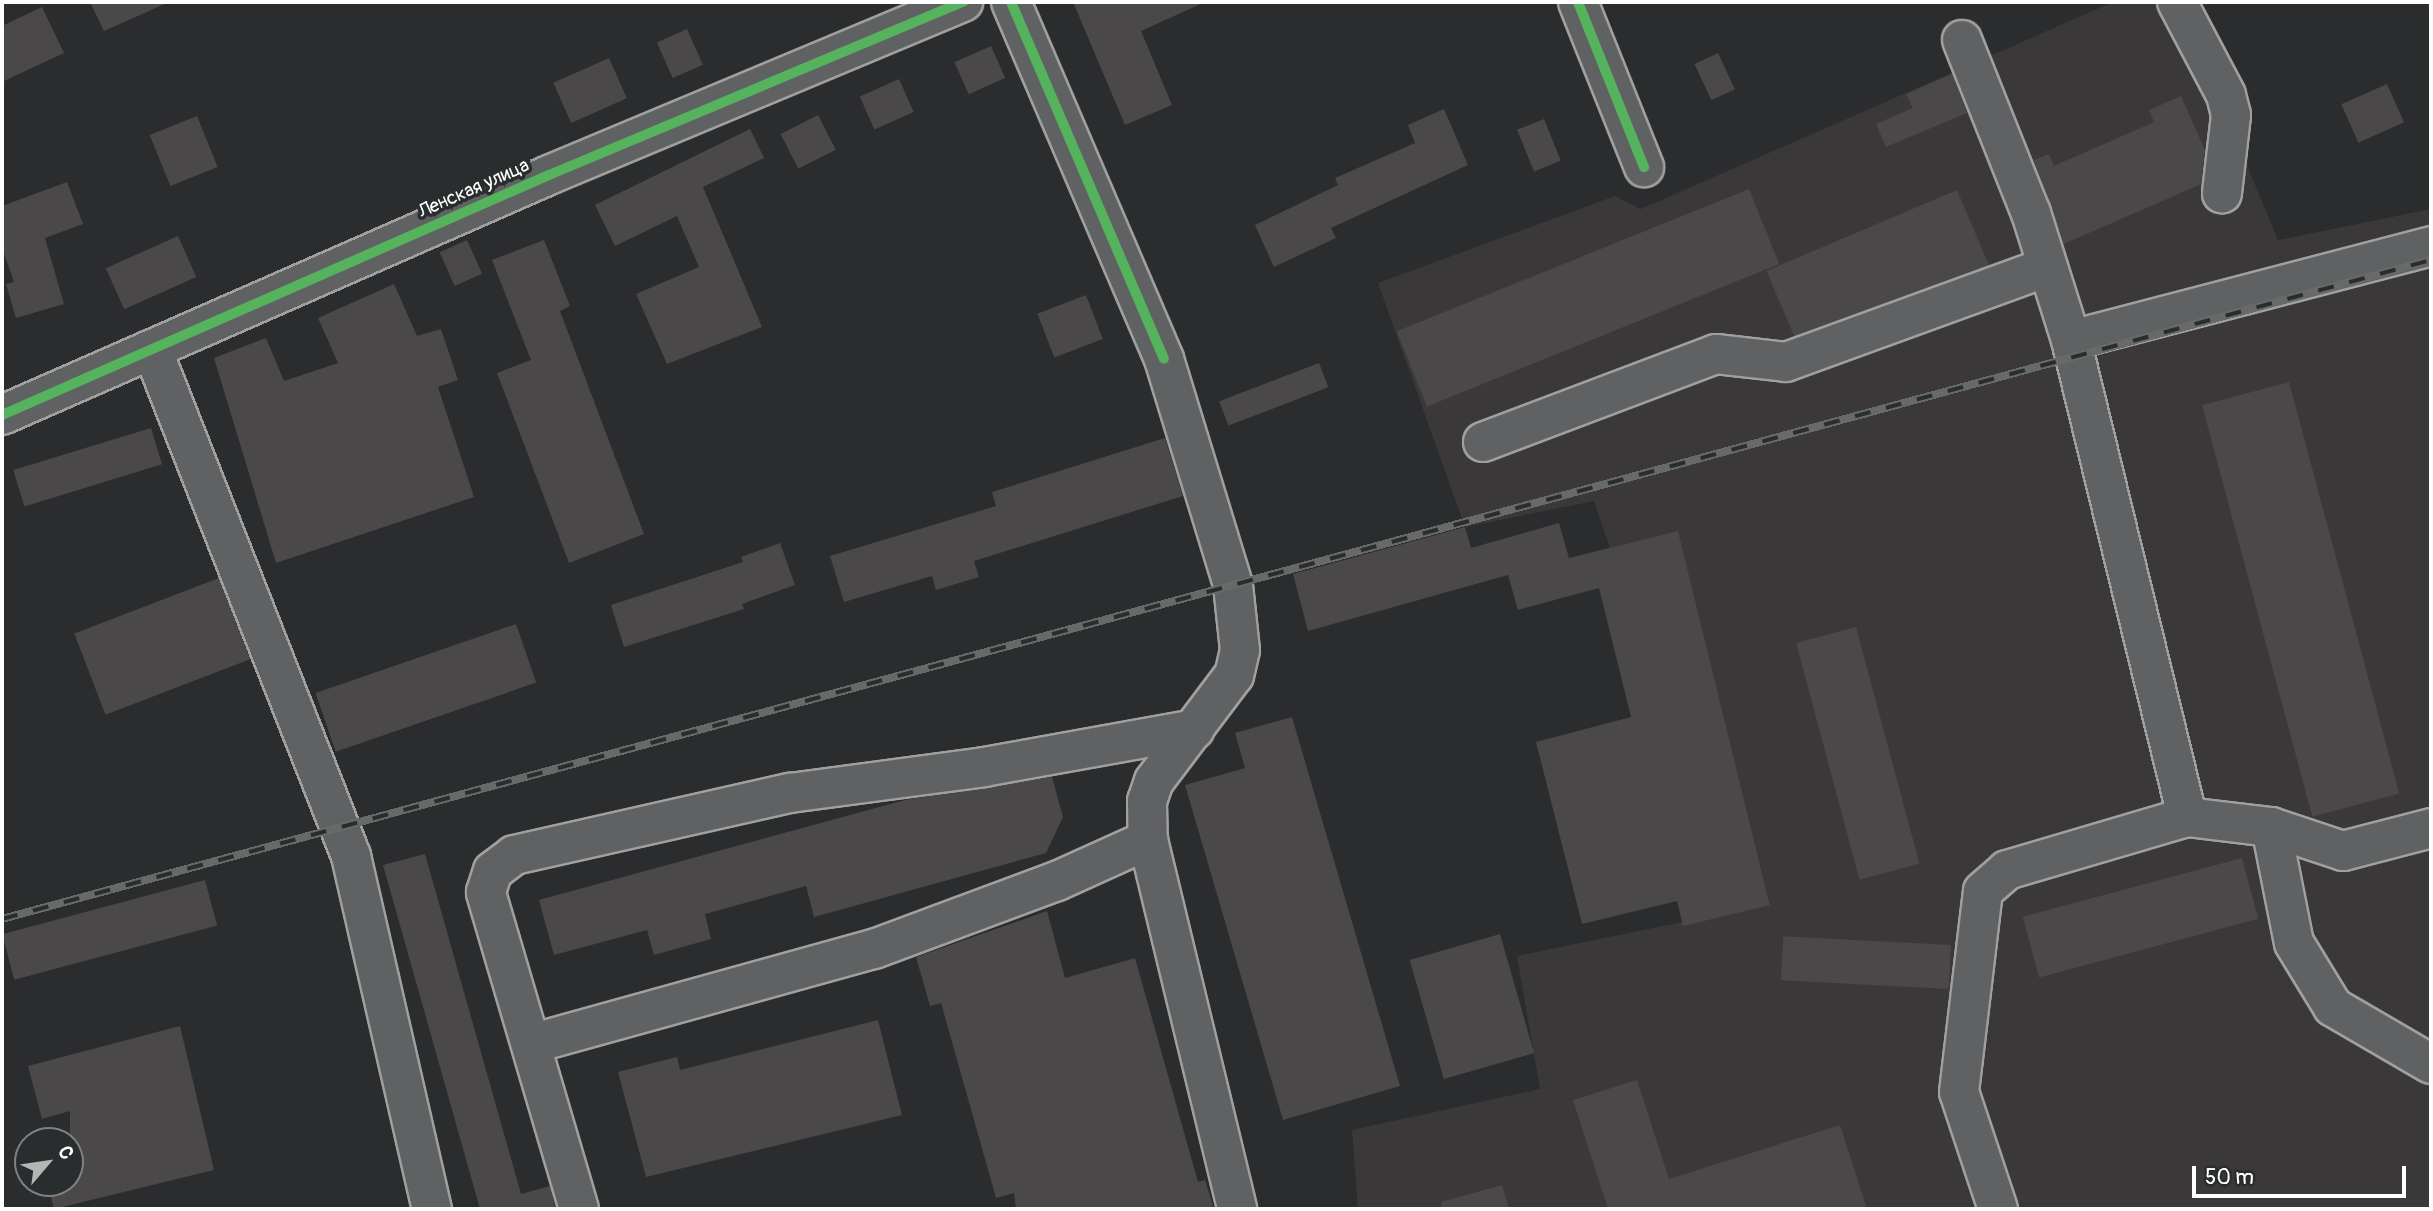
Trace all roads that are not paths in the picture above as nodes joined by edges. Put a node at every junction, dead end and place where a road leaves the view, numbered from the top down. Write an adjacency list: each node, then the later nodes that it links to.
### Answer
1 (963, 2): 11 (street, Ленская улица)
2 (1011, 2): 14 (street)
3 (1578, 2): 6 (street)
4 (2177, 2): 7 (street)
5 (1962, 40): 9 (street)
6 (1644, 167)
7 (2222, 193)
8 (2431, 246): 10 (street)
9 (2047, 267): 10 (street); 13 (street)
10 (2071, 340): 15 (street)
11 (152, 349): 12 (street, Ленская улица); 21 (street)
12 (2, 415)
13 (1483, 442)
14 (1195, 729): 18 (street); 19 (street)
15 (2187, 817): 16 (street); 24 (street)
16 (2271, 827): 17 (street); 20 (street)
17 (2431, 828)
18 (1148, 840): 19 (street); 23 (street)
19 (534, 1043): 22 (street)
20 (2431, 1064)
21 (432, 1209)
22 (579, 1209)
23 (1237, 1209)
24 (1998, 1209)

